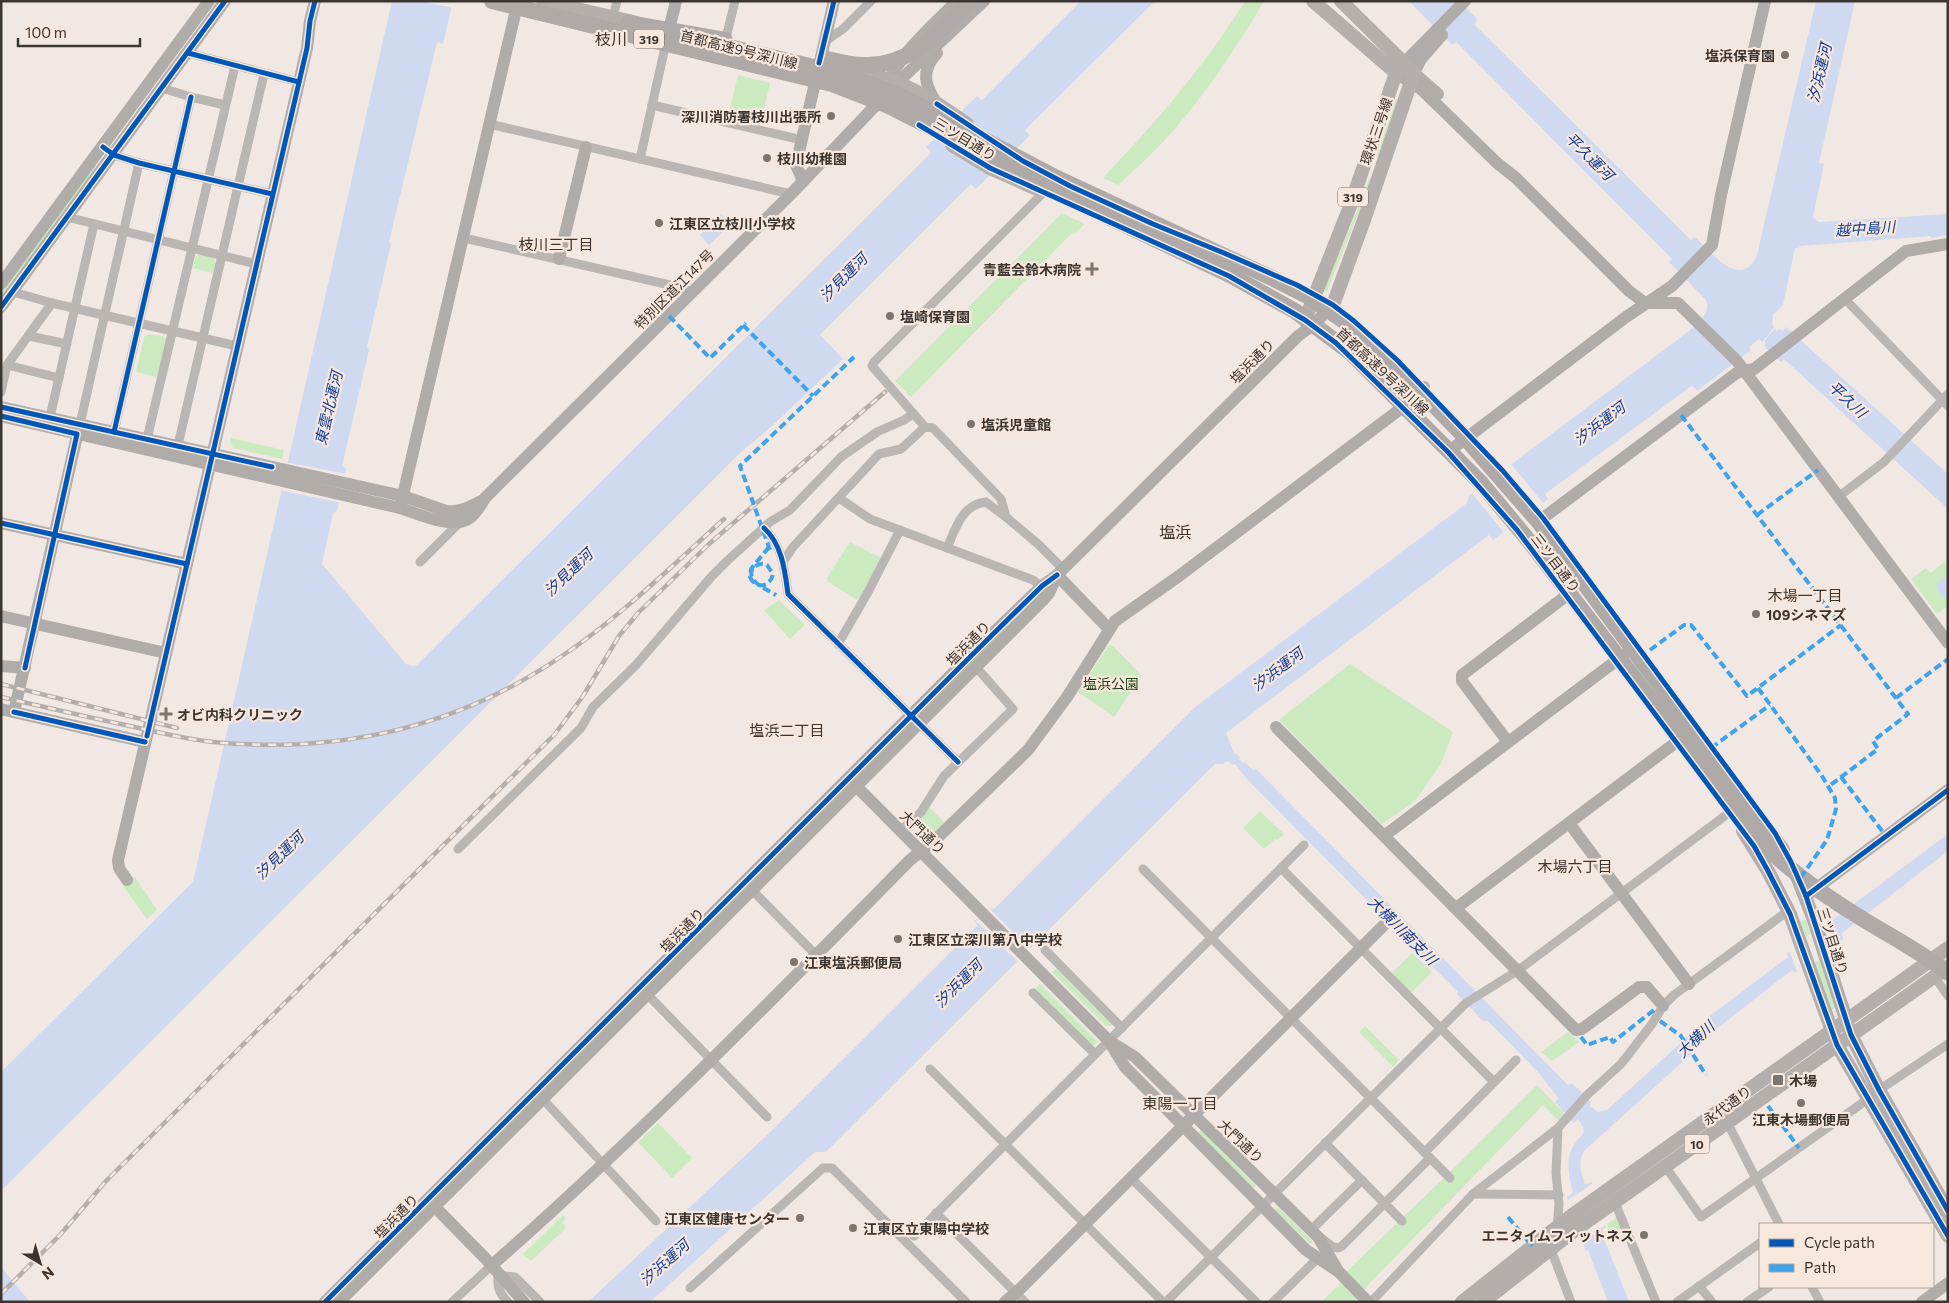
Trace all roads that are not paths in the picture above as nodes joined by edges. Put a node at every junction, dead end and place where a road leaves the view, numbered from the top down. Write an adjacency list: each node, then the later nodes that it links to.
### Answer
1 (209, 1): 42 (street)
2 (225, 1): 25 (street)
3 (315, 1): 33 (street)
4 (483, 1): 19 (main road, 三ツ目通り / 319)
5 (492, 1): 54 (highway, 首都高速9号深川線)
6 (537, 1): 20 (highway, 首都高速9号深川線)
7 (543, 1): 20 (main road, 三ツ目通り / 319)
8 (617, 1): 20 (street)
9 (676, 1): 22 (street)
10 (735, 1): 24 (street)
11 (834, 1): 23 (street)
12 (871, 1): 23 (street)
13 (957, 1): 32 (street, 特別区道江147号)
14 (1313, 1): 28 (main road)
15 (1341, 1): 28 (main road)
16 (1765, 1): 71 (street)
17 (978, 2): 20 (highway); 32 (street, 特別区道江147号); 37 (street)
18 (1471, 3): 21 (street)
19 (517, 5): 22 (main road, 三ツ目通り / 319); 40 (street)
20 (621, 20): 22 (main road, 三ツ目通り / 319); 165 (highway, 首都高速9号深川線)
21 (1437, 35): 28 (street); 31 (street)
22 (668, 37): 24 (main road, 三ツ目通り / 319); 30 (main road, 三ツ目通り / 319); 39 (street)
23 (824, 42): 26 (street)
24 (725, 43): 26 (main road, 三ツ目通り / 319)
25 (188, 53): 27 (street); 34 (street)
26 (819, 63): 30 (street); 32 (main road, 三ツ目通り / 319)
27 (235, 66): 29 (street); 38 (street)
28 (1400, 68): 31 (main road); 68 (main road, 環状三号線 / 319)
29 (264, 74): 33 (street); 50 (street)
30 (816, 78): 36 (main road, 三ツ目通り / 319); 41 (street)
31 (1413, 79): 71 (street); 72 (main road, 環状三号線 / 319)
32 (893, 81): 36 (street, 特別区道江147号); 37 (main road, 三ツ目通り / 319)
33 (299, 82): 52 (street)
34 (162, 88): 35 (street); 44 (street)
35 (191, 97): 38 (street); 47 (street)
36 (881, 99): 49 (street, 特別区道江147号); 51 (main road, 三ツ目通り / 319)
37 (937, 104): 68 (main road, 三ツ目通り / 319)
38 (225, 105): 48 (street)
39 (652, 105): 41 (street); 45 (street)
40 (489, 124): 43 (street); 58 (street)
41 (802, 140): 49 (street)
42 (103, 147): 44 (street); 65 (street)
43 (586, 147): 45 (street); 63 (street)
44 (114, 155): 46 (street); 55 (street)
45 (640, 159): 53 (street)
46 (139, 163): 47 (street); 57 (street)
47 (174, 171): 48 (street); 59 (street)
48 (208, 179): 50 (street); 61 (street)
49 (803, 181): 53 (street, 特別区道江147号)
50 (238, 186): 52 (street); 62 (street)
51 (1044, 192): 76 (main road, 三ツ目通り / 319); 91 (street)
52 (272, 194): 64 (street)
53 (790, 194): 67 (street, 特別区道江147号)
54 (1102, 214): 119 (highway); 165 (highway, 首都高速9号深川線)
55 (67, 217): 56 (street); 66 (street)
56 (94, 224): 57 (street); 74 (street)
57 (124, 231): 59 (street); 75 (street)
58 (464, 238): 63 (street); 105 (street)
59 (158, 240): 61 (street); 77 (street)
60 (1948, 244): 69 (street)
61 (192, 248): 62 (street); 78 (street)
62 (222, 255): 64 (street); 80 (street)
63 (559, 260): 67 (street)
64 (256, 264): 82 (street)
65 (1, 284)
66 (13, 292): 70 (street); 73 (street)
67 (692, 292): 103 (street, 特別区道江147号)
68 (1316, 295): 72 (main road, 三ツ目通り / 319); 76 (main road, 環状三号線 / 319)
69 (1845, 299): 84 (street); 88 (street)
70 (52, 303): 74 (street); 79 (street)
71 (1646, 303): 84 (street); 97 (street)
72 (1333, 305): 76 (street, 塩浜通り); 86 (main road, 三ツ目通り / 319)
73 (1, 307)
74 (75, 308): 75 (street); 81 (street)
75 (104, 314): 77 (street); 95 (street)
76 (1309, 322): 90 (main road, 三ツ目通り / 319); 117 (street, 塩浜通り)
77 (138, 323): 78 (street); 96 (street)
78 (172, 332): 80 (street); 98 (street)
79 (29, 336): 81 (street); 83 (street)
80 (202, 338): 82 (street); 99 (street)
81 (66, 344): 85 (street)
82 (237, 346): 101 (street)
83 (7, 365): 85 (street); 87 (street)
84 (1744, 371): 102 (street); 107 (street)
85 (59, 378): 93 (street)
86 (1424, 387): 90 (street); 97 (main road, 三ツ目通り / 319)
87 (1, 392)
88 (1946, 400): 102 (street)
89 (1, 407): 93 (street)
90 (1403, 407): 100 (main road, 三ツ目通り / 319); 122 (street)
91 (913, 414): 94 (street); 110 (street)
92 (1, 416): 95 (street)
93 (50, 417): 95 (street)
94 (925, 427): 104 (street); 106 (street)
95 (78, 429): 96 (street); 101 (street); 112 (street)
96 (114, 432): 98 (street)
97 (1469, 435): 100 (street); 107 (main road, 三ツ目通り / 319)
98 (147, 439): 99 (street)
99 (178, 446): 101 (street)
100 (1448, 452): 119 (main road, 三ツ目通り / 319)
101 (212, 459): 105 (street, 特別区道江147号); 116 (street)
102 (1838, 497): 123 (street)
103 (485, 498): 105 (street, 特別区道江147号); 109 (street, 特別区道江147号)
104 (839, 498): 111 (street); 115 (street)
105 (402, 502): 109 (street, 特別区道江147号)
106 (1006, 517): 113 (street); 117 (street)
107 (1543, 518): 125 (main road, 三ツ目通り / 319)
108 (1, 523): 112 (street)
109 (459, 523): 114 (street)
110 (764, 528): 115 (street); 147 (street)
111 (900, 530): 113 (street); 124 (street)
112 (55, 535): 116 (street); 121 (street)
113 (947, 548): 118 (street)
114 (420, 562)
115 (783, 562): 124 (street)
116 (187, 564): 126 (street)
117 (1060, 572): 118 (street, 塩浜通り); 122 (street)
118 (1046, 589): 129 (street, 塩浜通り); 133 (street, 塩浜通り)
119 (1570, 590): 127 (highway); 137 (street)
120 (1, 616): 121 (street)
121 (35, 624): 126 (street); 130 (street)
122 (1109, 629): 148 (street)
123 (1948, 643)
124 (838, 644): 133 (street)
125 (1637, 645): 127 (street); 134 (main road, 三ツ目通り / 319)
126 (166, 653): 136 (street)
127 (1616, 661): 137 (street); 138 (main road, 三ツ目通り / 319)
128 (1, 666): 130 (street)
129 (976, 667): 133 (street, 塩浜通り); 139 (street)
130 (25, 668): 132 (street)
131 (1, 709): 132 (street)
132 (14, 712): 136 (street)
133 (915, 720): 139 (street); 140 (street, 塩浜通り)
134 (1697, 727): 138 (street); 154 (main road, 三ツ目通り / 319)
135 (1276, 728): 145 (street)
136 (145, 742): 151 (street)
137 (1508, 742): 145 (street)
138 (1677, 742): 142 (main road, 三ツ目通り / 319); 143 (street)
139 (958, 762): 144 (street)
140 (852, 782): 144 (street, 大門通り); 152 (street, 塩浜通り)
141 (1948, 790): 154 (street)
142 (1730, 812): 153 (street); 156 (main road, 三ツ目通り / 319)
143 (1569, 823): 153 (street); 155 (street)
144 (900, 831): 148 (street, 大門通り)
145 (1384, 836): 155 (street)
146 (1304, 845): 149 (street)
147 (458, 849)
148 (921, 851): 162 (street); 177 (street, 大門通り)
149 (1281, 868): 158 (street); 159 (street)
150 (1143, 869): 158 (street)
151 (127, 880)
152 (749, 887): 162 (street); 167 (street, 塩浜通り)
153 (1621, 893): 164 (street); 166 (street)
154 (1806, 896): 172 (main road, 三ツ目通り / 319)
155 (1456, 908): 164 (street)
156 (1788, 910): 166 (street); 175 (main road, 三ツ目通り / 319)
157 (1384, 925): 159 (street)
158 (1212, 938): 171 (street); 173 (street)
159 (1361, 948): 171 (street); 174 (street)
160 (1948, 948): 172 (main road, 永代通り / 10)
161 (1045, 950): 173 (street)
162 (816, 955): 181 (street)
163 (1948, 967): 165 (main road, 永代通り / 10)
164 (1517, 971): 170 (street); 174 (street)
165 (1943, 974): 169 (street); 176 (main road, 永代通り / 10)
166 (1689, 984): 170 (street)
167 (644, 991): 181 (street); 186 (street, 塩浜通り)
168 (1033, 993): 180 (street)
169 (1948, 996)
170 (1663, 1006): 192 (street)
171 (1291, 1018): 187 (street); 188 (street)
172 (1846, 1020): 175 (main road, 永代通り / 10); 176 (main road, 三ツ目通り / 319)
173 (1122, 1028): 177 (street)
174 (1440, 1028): 184 (street); 187 (street)
175 (1831, 1031): 179 (main road, 三ツ目通り / 319); 189 (main road, 永代通り / 10)
176 (1851, 1035): 179 (main road, 永代通り / 10); 185 (main road, 三ツ目通り / 319)
177 (1109, 1041): 180 (street); 188 (street, 大門通り); 191 (street, 大門通り)
178 (1948, 1044): 185 (street)
179 (1837, 1045): 185 (main road, 三ツ目通り / 319); 189 (main road, 永代通り / 10)
180 (1095, 1054): 194 (street)
181 (710, 1060): 190 (street); 196 (street)
182 (1516, 1060): 184 (street)
183 (930, 1069): 194 (street)
184 (1494, 1082): 195 (street)
185 (1874, 1094): 200 (street); 210 (main road, 三ツ目通り / 319); 219 (main road, 三ツ目通り / 319)
186 (539, 1095): 196 (street); 207 (street, 塩浜通り)
187 (1370, 1098): 193 (street); 195 (street)
188 (1194, 1115): 191 (street); 202 (street, 大門通り)
189 (1724, 1116): 197 (main road, 永代通り / 10); 200 (street); 205 (main road, 永代通り / 10)
190 (767, 1117)
191 (1183, 1126): 198 (street); 209 (street, 大門通り)
192 (1558, 1128): 203 (street); 204 (street)
193 (1325, 1143): 201 (street); 202 (street)
194 (1006, 1144): 211 (street); 215 (street)
195 (1428, 1155): 199 (street); 208 (street)
196 (603, 1165): 212 (street); 224 (street)
197 (1665, 1166): 200 (street); 206 (main road, 永代通り / 10)
198 (1131, 1178): 215 (street); 222 (street)
199 (1450, 1178)
200 (1756, 1178): 214 (street)
201 (1362, 1180): 208 (street); 217 (street)
202 (1274, 1194): 209 (street); 217 (street, 大門通り)
203 (1473, 1194): 204 (street); 243 (street)
204 (1559, 1195): 216 (street)
205 (1603, 1199): 206 (main road, 永代通り / 10); 216 (main road, 永代通り / 10); 221 (main road, 永代通り / 10)
206 (1616, 1202): 247 (street)
207 (431, 1203): 224 (street); 233 (street, 塩浜通り); 234 (street, 塩浜通り)
208 (1385, 1204): 213 (street); 217 (street)
209 (1262, 1206): 222 (street); 223 (street, 大門通り)
210 (1948, 1211)
211 (936, 1214): 218 (street); 232 (street)
212 (656, 1221)
213 (1402, 1221)
214 (1779, 1223)
215 (1086, 1224): 232 (street); 240 (street)
216 (1558, 1226): 221 (street); 244 (main road, 永代通り / 10)
217 (1311, 1230): 225 (street, 大門通り)
218 (914, 1236)
219 (1948, 1236)
220 (1759, 1244): 227 (street)
221 (1550, 1249): 245 (main road, 永代通り / 10); 246 (street)
222 (1211, 1257): 240 (street); 241 (street)
223 (1318, 1258): 225 (street, 大門通り); 242 (street)
224 (495, 1270): 231 (street); 235 (street); 237 (street)
225 (1338, 1272): 243 (street, 大門通り)
226 (1948, 1283): 252 (street)
227 (1699, 1286): 248 (street); 249 (street)
228 (690, 1288): 238 (street)
229 (1768, 1288): 250 (street)
230 (1813, 1288): 251 (street)
231 (511, 1296): 236 (street)
232 (1021, 1297): 239 (street)
233 (325, 1302)
234 (339, 1302)
235 (452, 1302)
236 (524, 1302)
237 (540, 1302)
238 (966, 1302)
239 (1005, 1302)
240 (1165, 1302)
241 (1256, 1302)
242 (1273, 1302)
243 (1369, 1302)
244 (1462, 1302)
245 (1483, 1302)
246 (1571, 1302)
247 (1656, 1302)
248 (1677, 1302)
249 (1712, 1302)
250 (1747, 1302)
251 (1820, 1302)
252 (1922, 1302)

